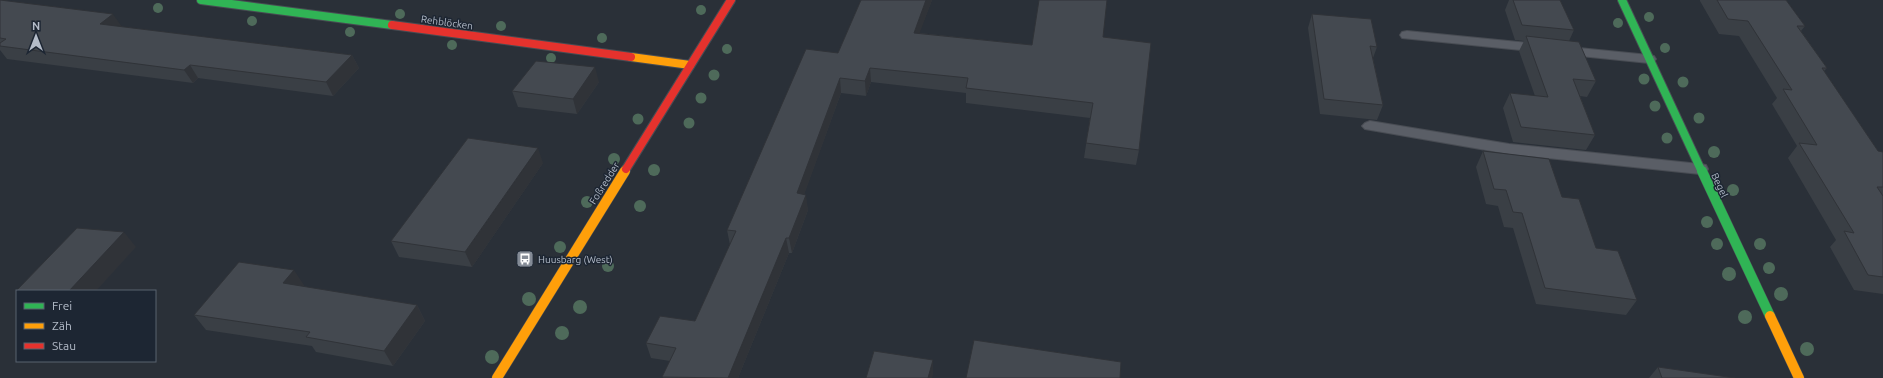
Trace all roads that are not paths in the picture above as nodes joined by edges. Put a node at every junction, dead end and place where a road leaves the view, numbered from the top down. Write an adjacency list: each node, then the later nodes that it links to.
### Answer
1 (201, 0): 6 (street, Rehblöcken)
2 (731, 0): 6 (street, Foßredder)
3 (1622, 0): 5 (street, Begel)
4 (1407, 35): 5 (lane)
5 (1649, 59): 8 (street, Begel)
6 (690, 65): 9 (street, Foßredder)
7 (1370, 126): 8 (lane)
8 (1700, 169): 10 (street, Begel)
9 (497, 378)
10 (1799, 378)

